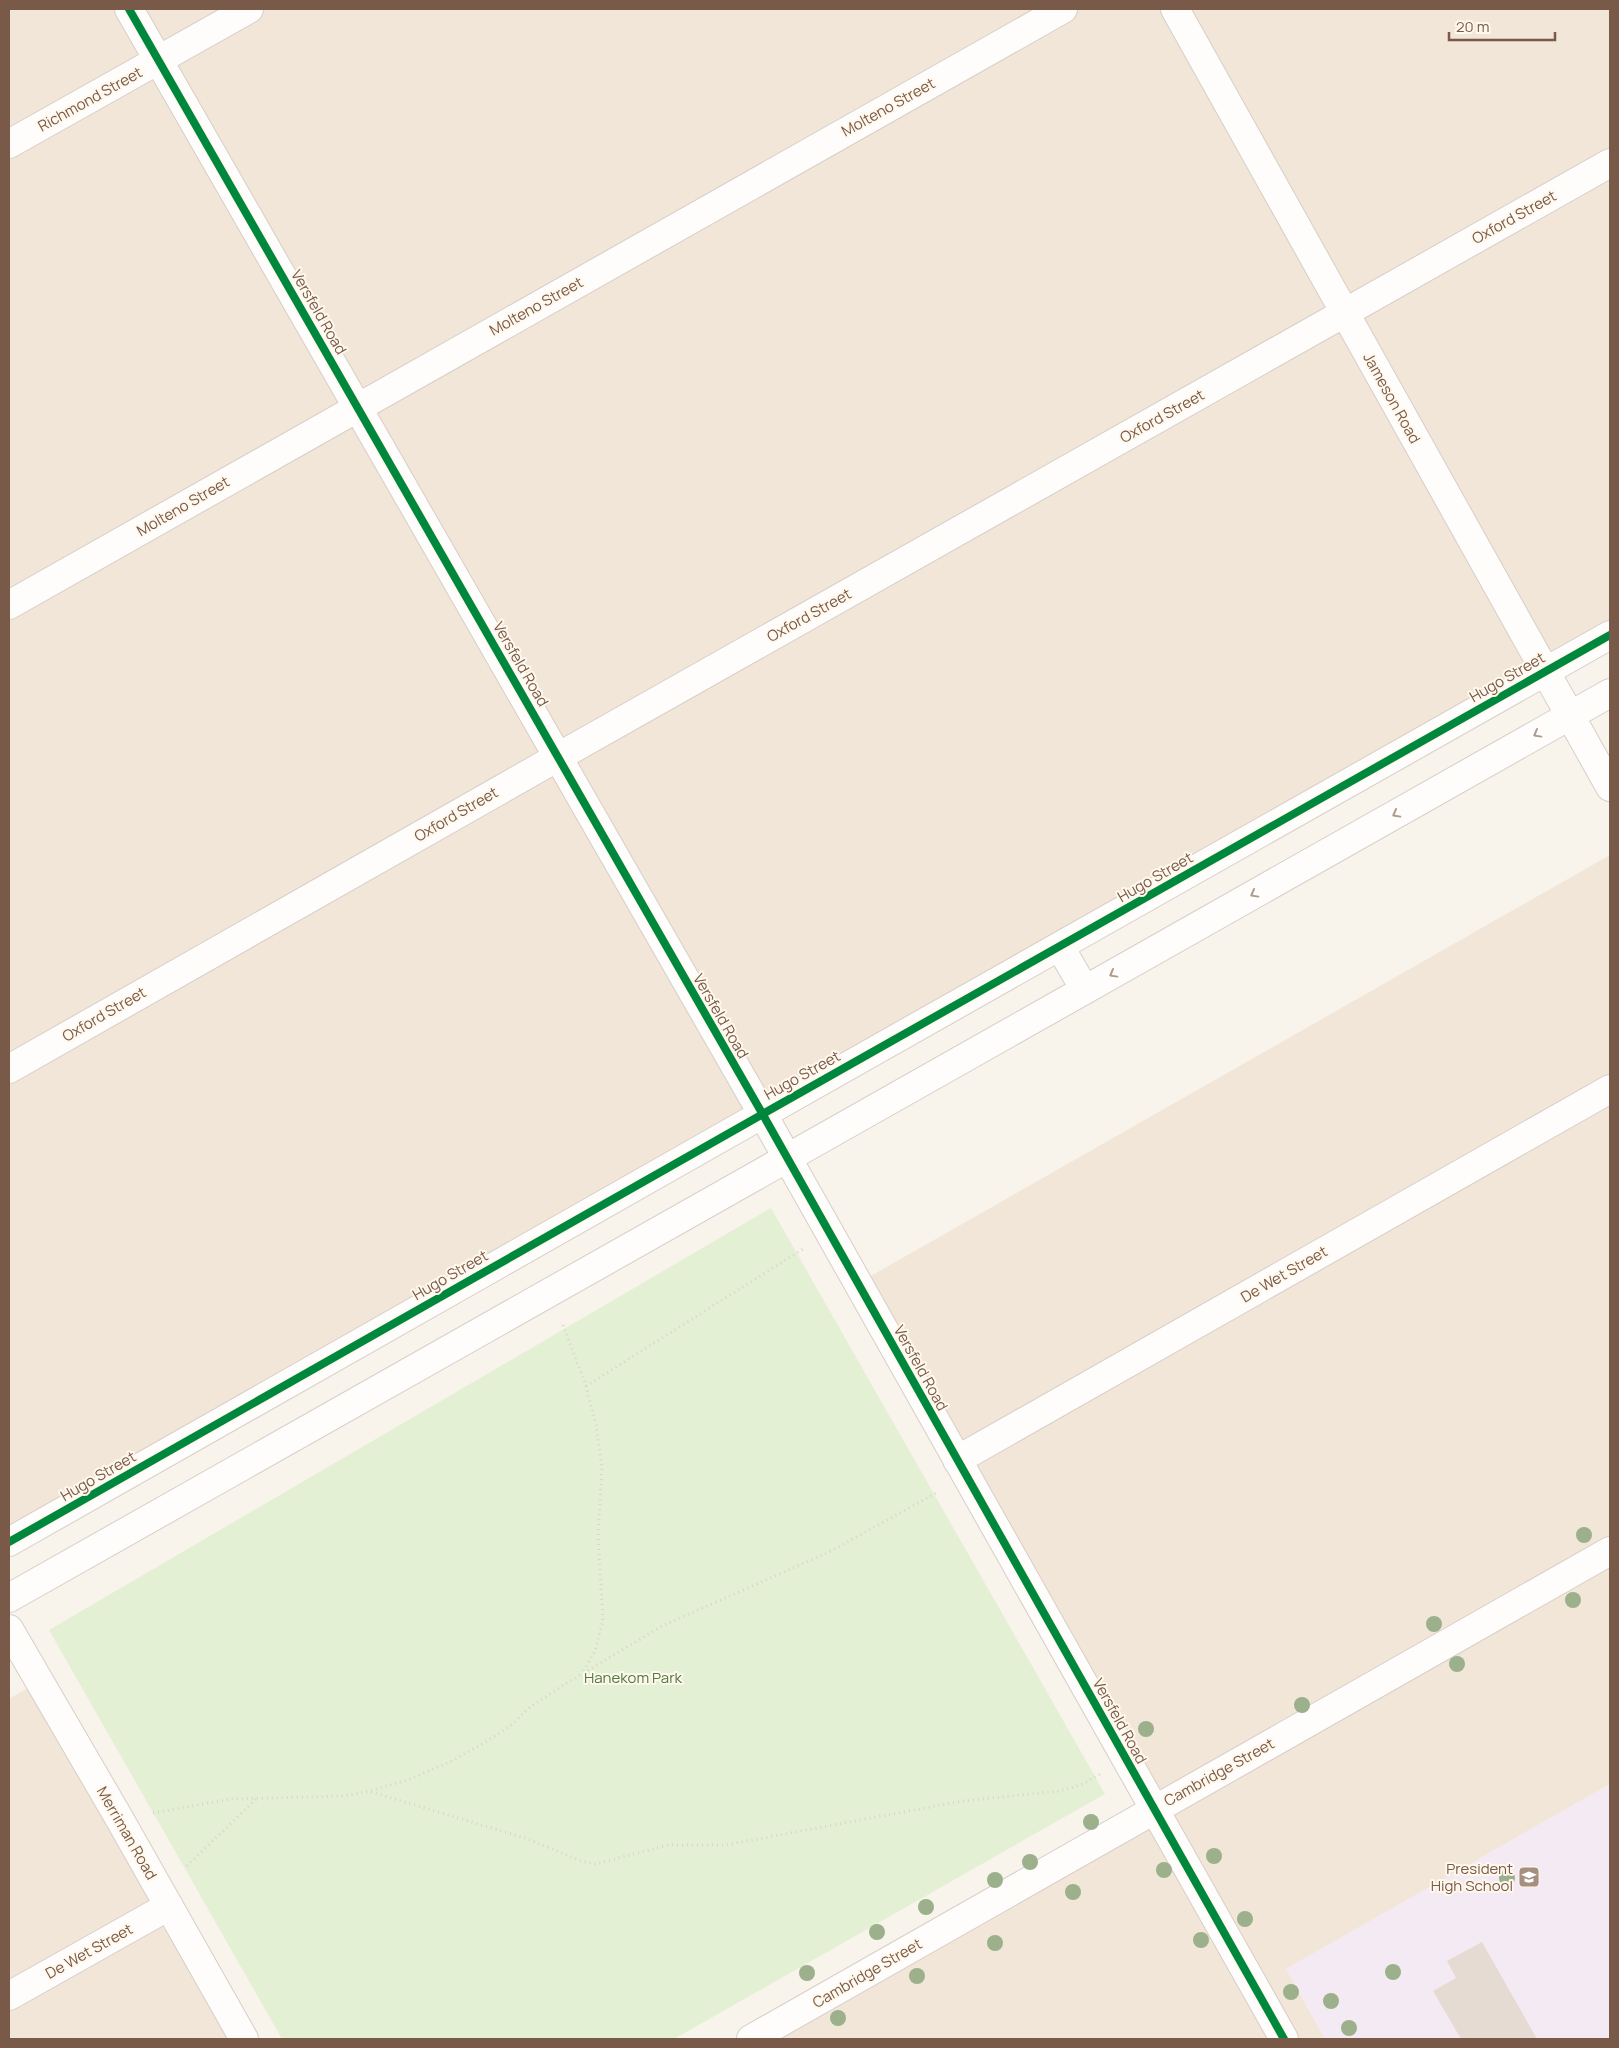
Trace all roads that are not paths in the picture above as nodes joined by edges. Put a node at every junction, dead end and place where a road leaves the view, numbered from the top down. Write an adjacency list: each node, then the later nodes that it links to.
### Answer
1 (129, 9): 5 (street, Versfeld Road)
2 (249, 9): 5 (street, Richmond Street)
3 (1063, 9): 9 (street, Molteno Street)
4 (1175, 9): 8 (street, Jameson Road)
5 (158, 60): 6 (street, Richmond Street); 9 (street, Versfeld Road)
6 (9, 144)
7 (1610, 163): 8 (street, Oxford Street)
8 (1345, 313): 12 (street, Jameson Road); 15 (street, Oxford Street)
9 (358, 407): 10 (street, Molteno Street); 15 (street, Versfeld Road)
10 (9, 605)
11 (1610, 635): 12 (street, Hugo Street)
12 (1545, 672): 14 (street, Jameson Road); 17 (street, Hugo Street)
13 (1610, 693): 14 (street)
14 (1570, 716): 16 (street, Jameson Road); 18 (street, one-way to 18)
15 (558, 757): 19 (street, Oxford Street); 21 (street, Versfeld Road)
16 (1610, 787)
17 (1060, 947): 18 (street); 21 (street, Hugo Street)
18 (1085, 990): 22 (street)
19 (9, 1069)
20 (1610, 1089): 23 (street, De Wet Street)
21 (762, 1113): 22 (street, Versfeld Road); 24 (street, Hugo Street)
22 (787, 1158): 23 (street, Versfeld Road); 26 (street)
23 (957, 1460): 28 (street, Versfeld Road)
24 (9, 1542)
25 (1610, 1551): 28 (street, Cambridge Street)
26 (9, 1598)
27 (9, 1629): 29 (street, Merriman Road)
28 (1154, 1809): 32 (street, Cambridge Street); 33 (street, Versfeld Road)
29 (169, 1906): 30 (street, De Wet Street); 31 (street, Merriman Road)
30 (9, 1996)
31 (244, 2039)
32 (751, 2039)
33 (1284, 2039)

